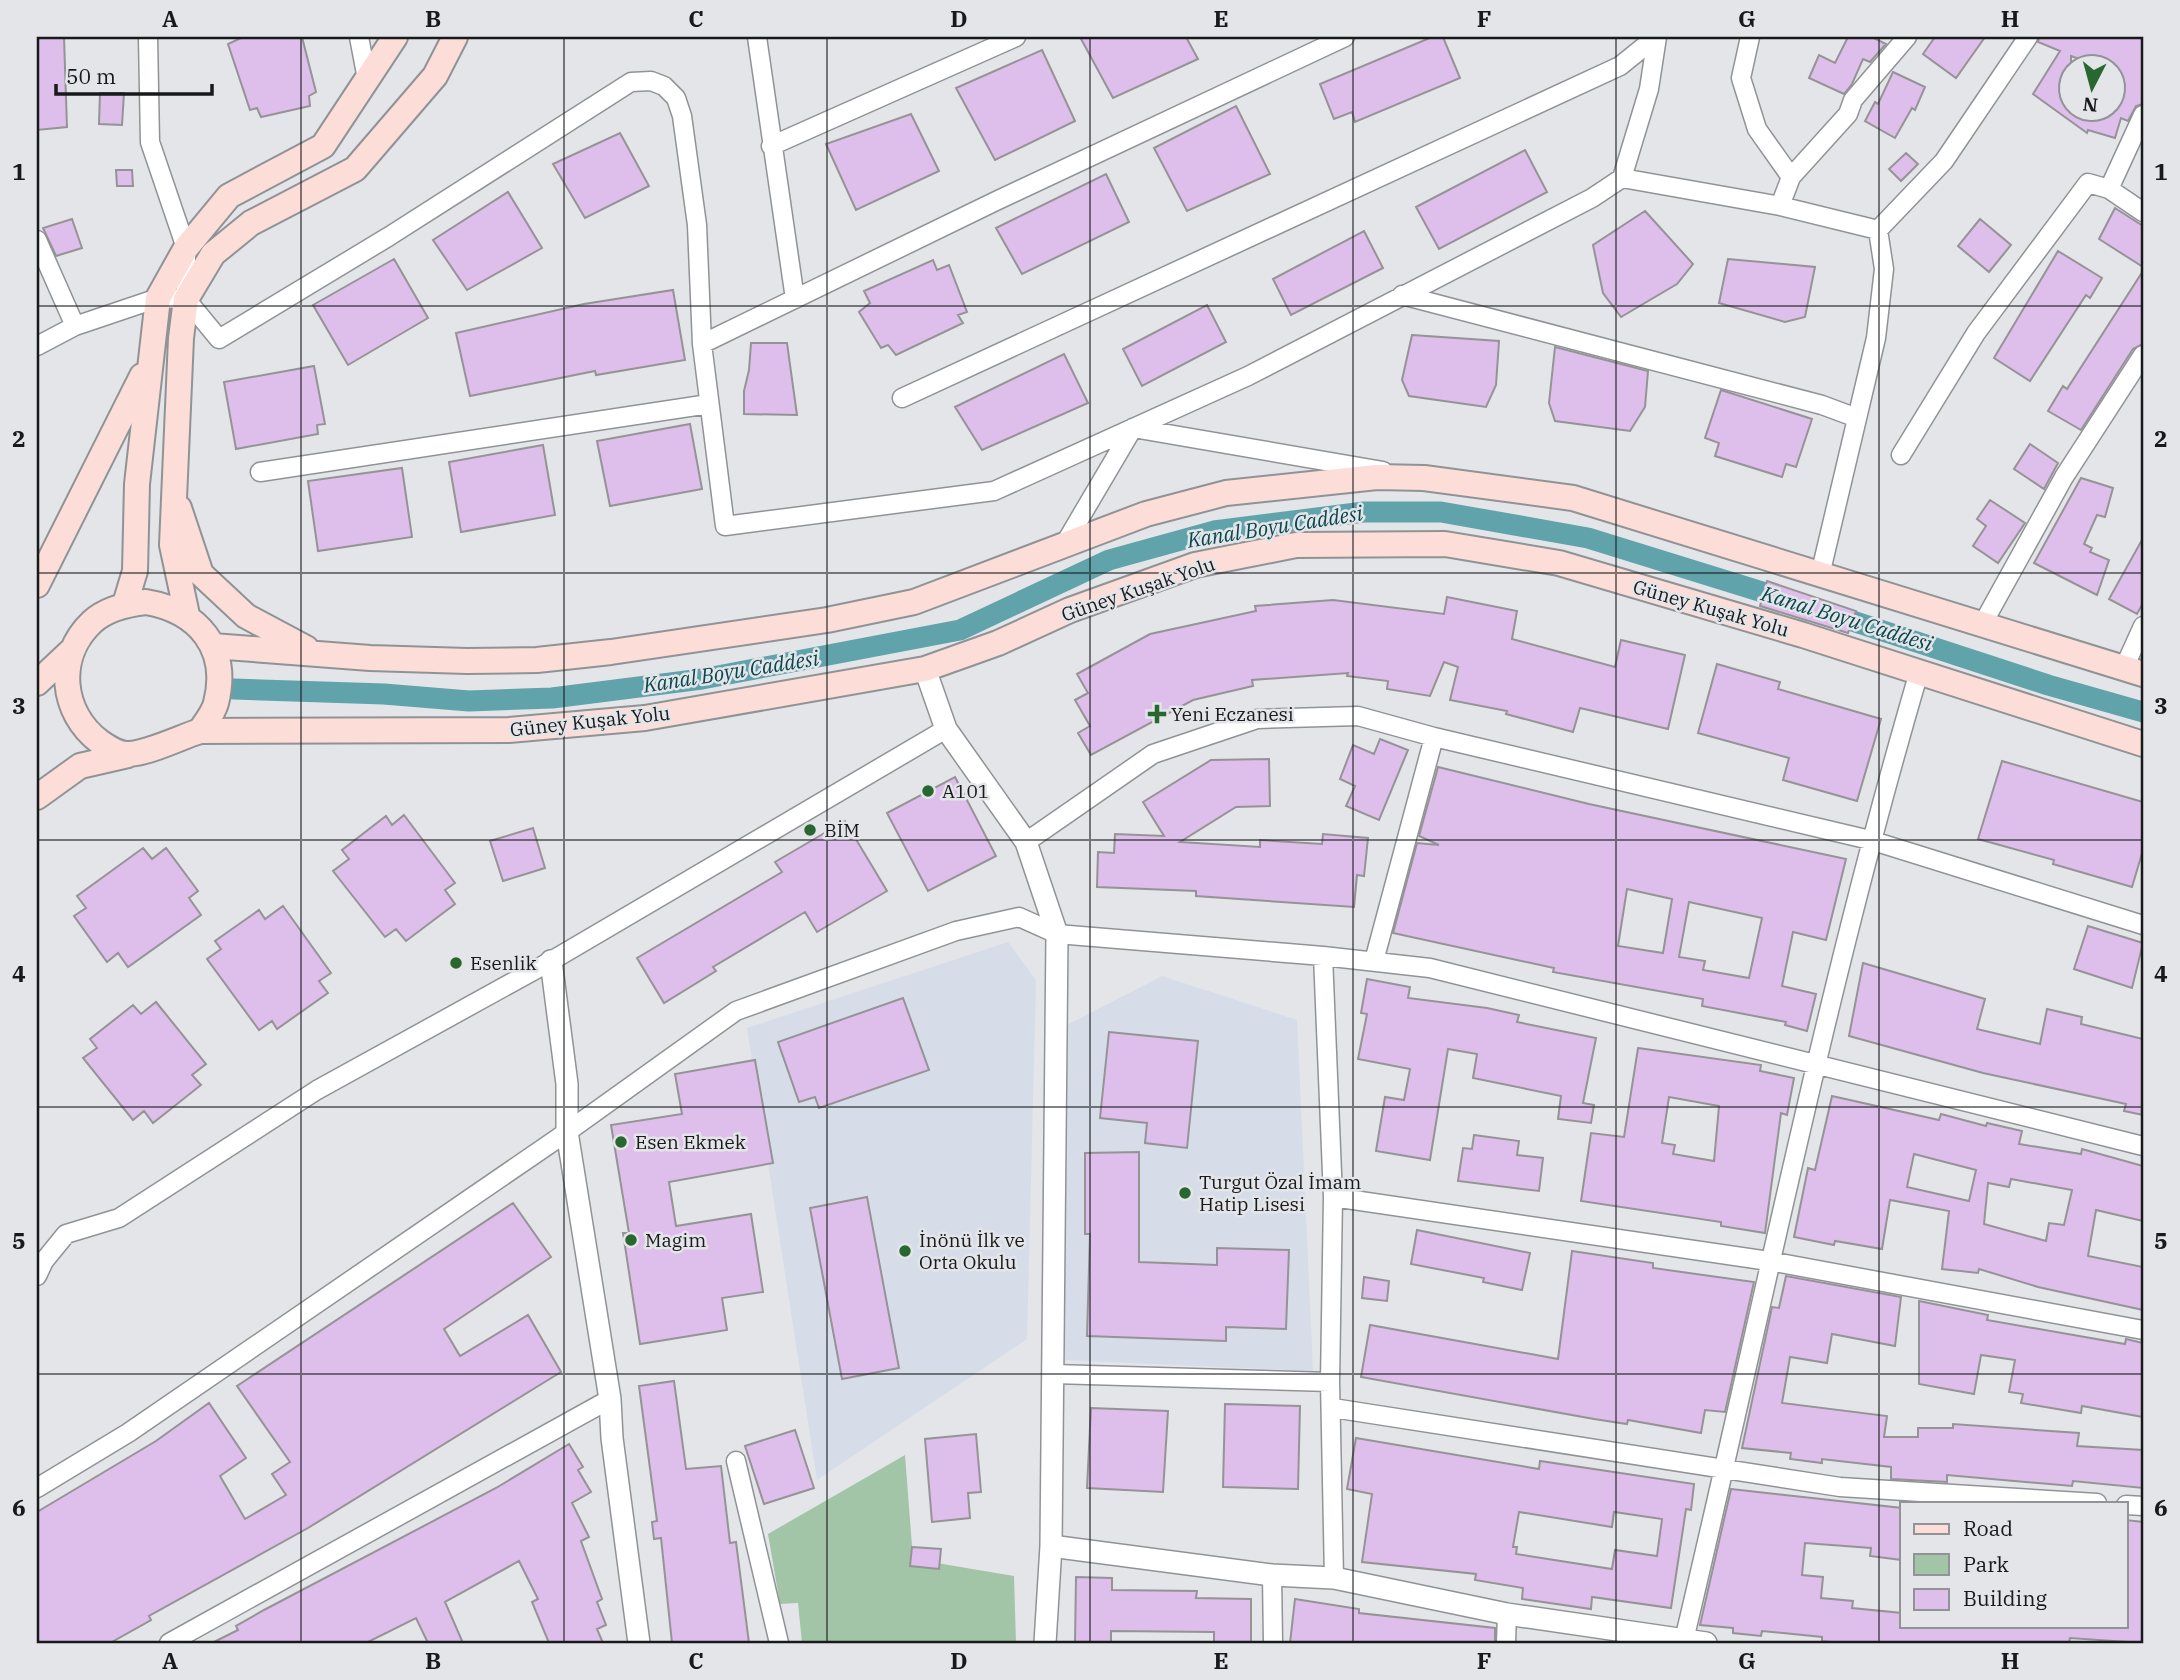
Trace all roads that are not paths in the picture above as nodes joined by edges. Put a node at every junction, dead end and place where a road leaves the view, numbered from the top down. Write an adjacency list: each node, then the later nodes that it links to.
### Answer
1 (148, 37): 22 (street)
2 (359, 37): 12 (street)
3 (395, 37): 12 (main road)
4 (456, 37): 25 (main road)
5 (757, 37): 14 (street)
6 (1016, 37): 14 (street)
7 (1345, 37): 26 (street)
8 (1656, 37): 16 (street); 32 (street)
9 (1750, 37): 15 (street)
10 (1908, 37): 15 (street)
11 (2028, 37): 20 (street)
12 (367, 79): 22 (main road)
13 (2143, 115): 17 (street)
14 (771, 146): 26 (street)
15 (1791, 177): 18 (street)
16 (1622, 178): 18 (street); 23 (street)
17 (2109, 190): 19 (street); 36 (street)
18 (1780, 206): 20 (street)
19 (2143, 212)
20 (1878, 230): 34 (street)
21 (37, 240): 27 (street)
22 (186, 248): 24 (main road); 25 (street)
23 (1402, 295): 34 (street); 35 (street)
24 (159, 298): 25 (street); 27 (street); 31 (main road)
25 (186, 299): 28 (street); 39 (main road)
26 (795, 299): 28 (street)
27 (75, 326): 29 (street)
28 (702, 344): 33 (street)
29 (37, 346)
30 (2143, 355): 45 (street)
31 (149, 363): 42 (main road); 43 (main road)
32 (902, 398)
33 (709, 404): 35 (street); 37 (street)
34 (1857, 418): 41 (street)
35 (1133, 428): 38 (street); 40 (street)
36 (1901, 455)
37 (260, 472)
38 (1424, 478): 40 (main road); 41 (main road)
39 (174, 495): 44 (main road); 49 (main road)
40 (1064, 545): 49 (main road)
41 (1820, 575): 45 (main road)
42 (37, 586)
43 (125, 604): 44 (main road); 48 (main road)
44 (187, 615): 47 (main road)
45 (1982, 625): 51 (main road)
46 (2143, 626): 51 (street)
47 (213, 646): 49 (main road); 55 (main road)
48 (71, 651): 53 (main road); 58 (main road)
49 (317, 654)
50 (925, 669): 52 (main road, Güney Kuşak Yolu); 54 (street); 55 (main road, Güney Kuşak Yolu)
51 (2134, 671)
52 (1919, 672): 57 (main road, Güney Kuşak Yolu); 60 (street)
53 (37, 683)
54 (946, 729): 61 (street); 65 (street)
55 (201, 731): 58 (main road)
56 (1434, 737): 60 (street); 61 (street); 66 (street)
57 (2143, 744)
58 (128, 755): 59 (main road)
59 (37, 797)
60 (1870, 840): 62 (street); 67 (street)
61 (1026, 842): 63 (street)
62 (2143, 925)
63 (1057, 934): 64 (street); 68 (street); 74 (street)
64 (1323, 956): 66 (street); 70 (street)
65 (551, 961): 68 (street); 72 (street)
66 (1374, 961): 67 (street)
67 (1817, 1063): 69 (street); 71 (street)
68 (567, 1132): 76 (street); 80 (street)
69 (2143, 1146)
70 (1333, 1197): 71 (street); 75 (street)
71 (1769, 1261): 73 (street); 79 (street)
72 (37, 1276)
73 (2143, 1329)
74 (1052, 1374): 75 (street); 82 (street)
75 (1331, 1382): 77 (street)
76 (610, 1399): 87 (street); 88 (street)
77 (1333, 1408): 79 (street); 84 (street)
78 (736, 1461): 89 (street)
79 (1724, 1469): 81 (street); 86 (street)
80 (37, 1488)
81 (2081, 1502)
82 (1051, 1546): 83 (street); 90 (street)
83 (1272, 1575): 84 (street); 91 (street)
84 (1334, 1578): 85 (street)
85 (1507, 1614): 86 (street); 92 (street)
86 (1684, 1640): 93 (street)
87 (169, 1643)
88 (639, 1643)
89 (779, 1643)
90 (1045, 1643)
91 (1273, 1643)
92 (1506, 1643)
93 (1706, 1643)

